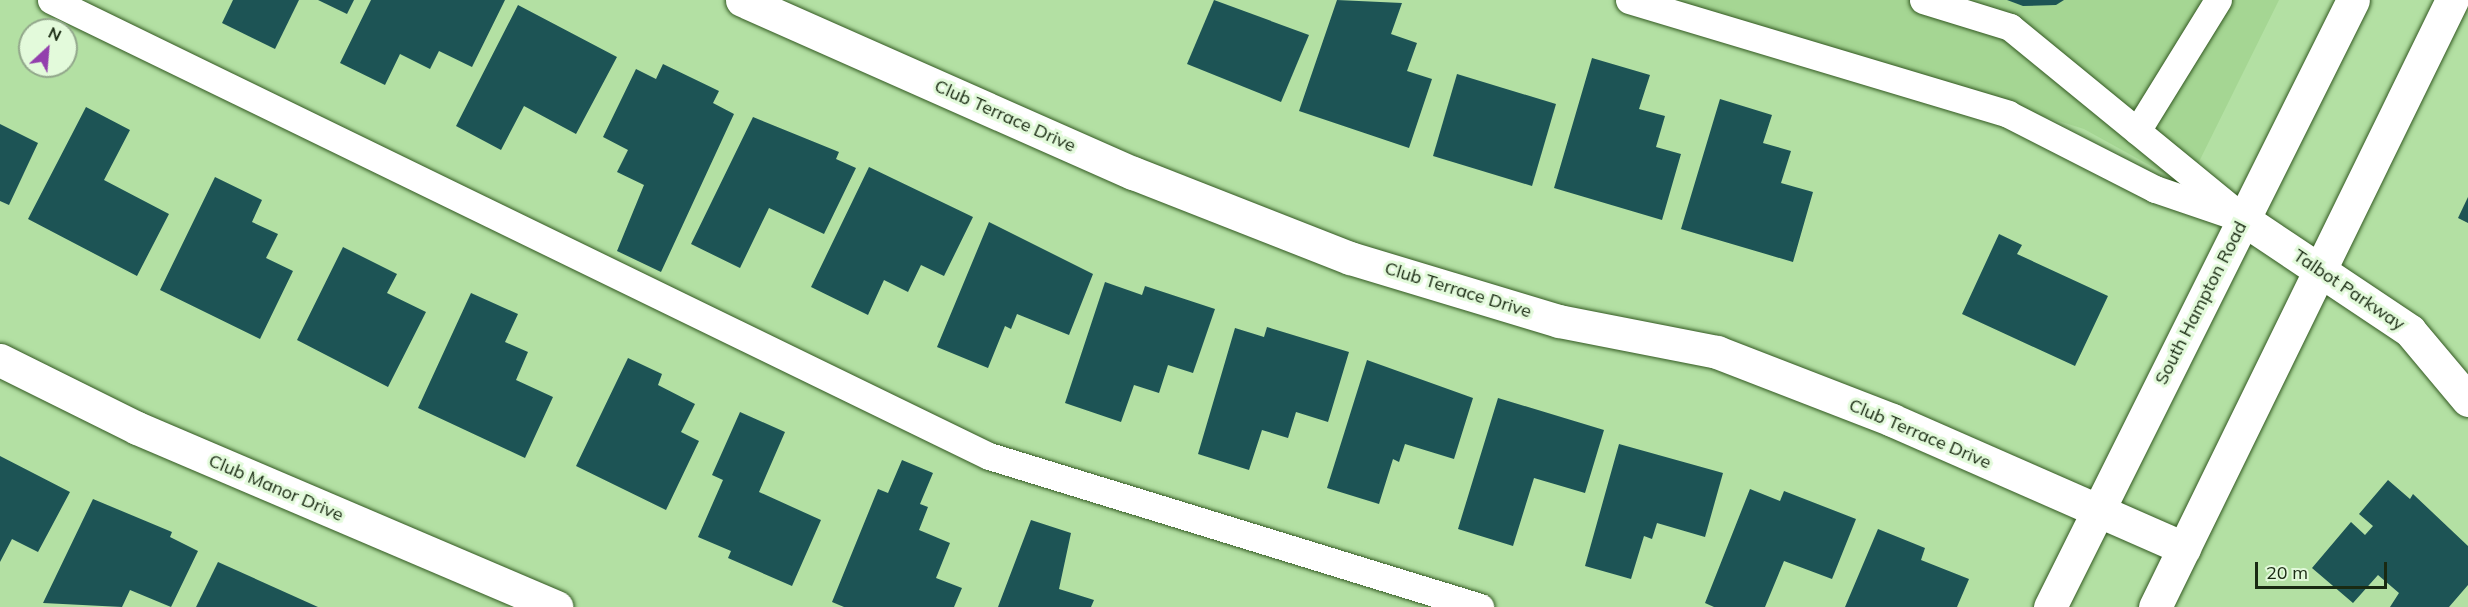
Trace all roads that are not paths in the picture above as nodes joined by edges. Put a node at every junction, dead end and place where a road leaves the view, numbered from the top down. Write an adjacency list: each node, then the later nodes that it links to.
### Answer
1 (51, 0): 16 (lane)
2 (742, 0): 13 (street, Club Terrace Drive)
3 (1629, 0): 9 (lane)
4 (1923, 0): 8 (lane)
5 (2218, 0): 8 (lane)
6 (2353, 0): 9 (street, South Hampton Road)
7 (2452, 0): 10 (street)
8 (2137, 131): 9 (lane)
9 (2243, 219): 10 (street, Talbot Parkway); 13 (street, South Hampton Road)
10 (2319, 271): 12 (street, Talbot Parkway); 14 (street)
11 (0, 360): 15 (street, Club Manor Drive)
12 (2468, 400)
13 (2097, 510): 14 (street, Club Terrace Drive); 17 (street, South Hampton Road)
14 (2184, 548): 18 (street)
15 (556, 607)
16 (1480, 607)
17 (2050, 607)
18 (2155, 607)

